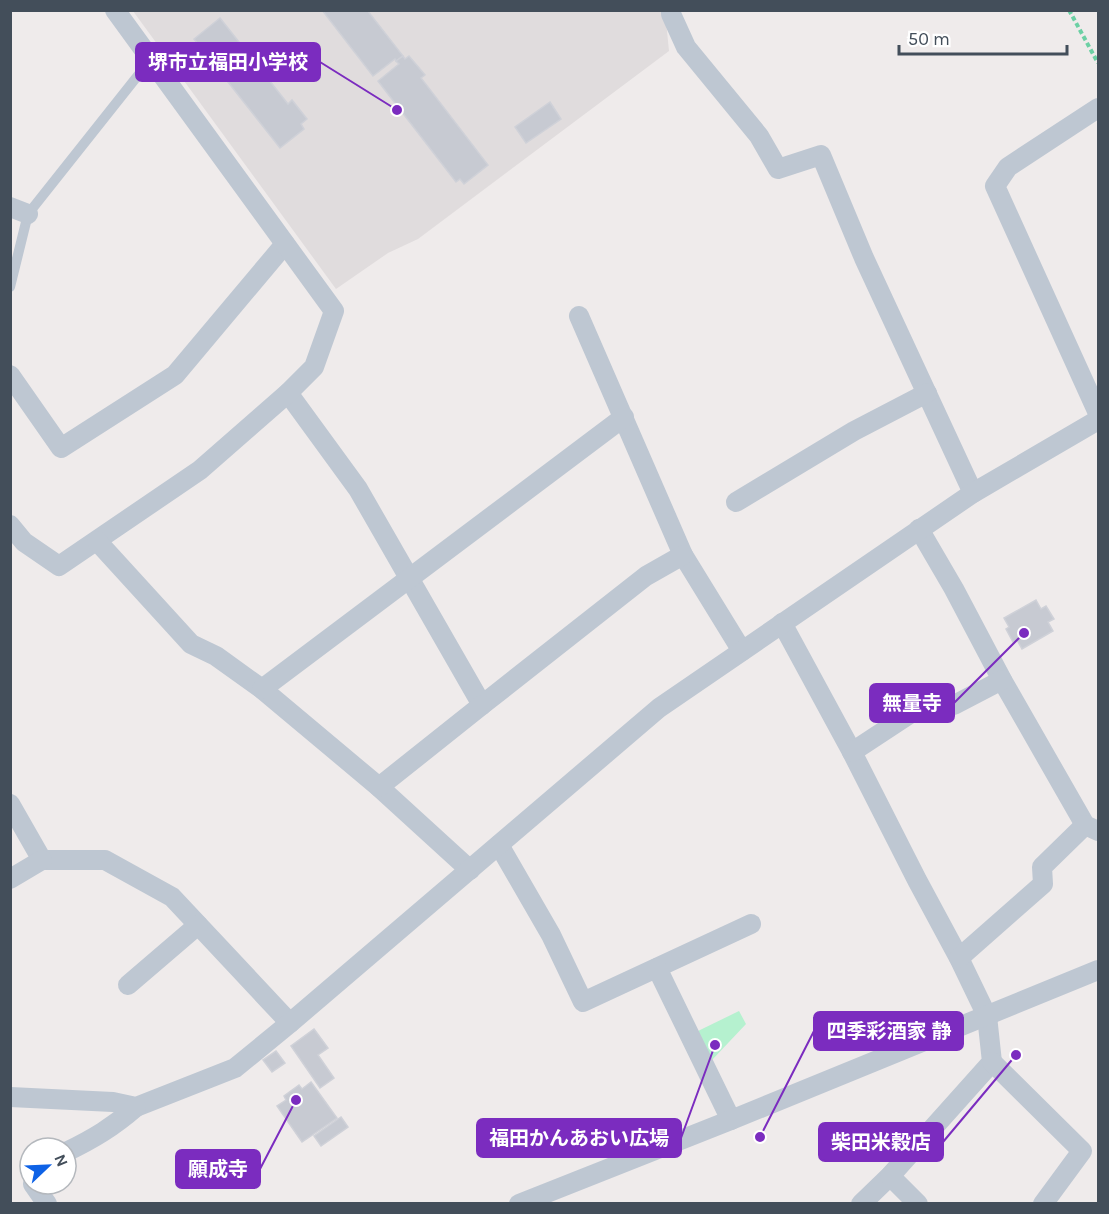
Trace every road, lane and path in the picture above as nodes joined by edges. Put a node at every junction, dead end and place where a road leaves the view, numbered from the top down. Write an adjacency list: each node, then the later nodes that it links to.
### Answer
1 (116, 10): 4 (street)
2 (671, 10): 13 (street)
3 (1069, 10): 5 (path)
4 (151, 59): 7 (lane); 8 (street)
5 (1098, 63)
6 (1098, 108): 14 (street)
7 (19, 211): 9 (lane)
8 (285, 244): 11 (street); 12 (street)
9 (10, 287)
10 (579, 316): 15 (street)
11 (10, 375)
12 (288, 393): 21 (street); 24 (street)
13 (927, 393): 17 (street); 18 (street)
14 (1098, 413)
15 (624, 417): 23 (street); 24 (street)
16 (1098, 420): 17 (street)
17 (973, 493): 20 (street)
18 (736, 502)
19 (10, 525): 22 (street)
20 (919, 530): 25 (street); 27 (street)
21 (97, 541): 22 (street); 28 (street)
22 (17, 547)
23 (683, 555): 26 (street); 29 (street)
24 (410, 579): 28 (street); 29 (street)
25 (782, 623): 26 (street); 30 (street)
26 (742, 651): 34 (street)
27 (1002, 680): 30 (street); 33 (street)
28 (262, 689): 31 (street)
29 (482, 705): 31 (street)
30 (852, 752): 40 (street)
31 (379, 787): 36 (street)
32 (10, 804): 35 (street)
33 (1092, 828): 40 (street)
34 (499, 845): 36 (street); 41 (street)
35 (42, 860): 37 (street); 39 (street)
36 (470, 870): 45 (street)
37 (10, 879)
38 (751, 924): 41 (street)
39 (198, 925): 43 (street); 45 (street)
40 (959, 958): 44 (street)
41 (657, 968): 49 (street)
42 (1098, 970): 44 (street)
43 (128, 985)
44 (987, 1016): 46 (street); 49 (street)
45 (290, 1023): 48 (street)
46 (992, 1062): 51 (street); 55 (street)
47 (12, 1095): 48 (street)
48 (136, 1107): 50 (street)
49 (731, 1120): 52 (street)
50 (78, 1146)
51 (890, 1176): 53 (street); 54 (street)
52 (519, 1203)
53 (861, 1203)
54 (918, 1203)
55 (1043, 1203)

